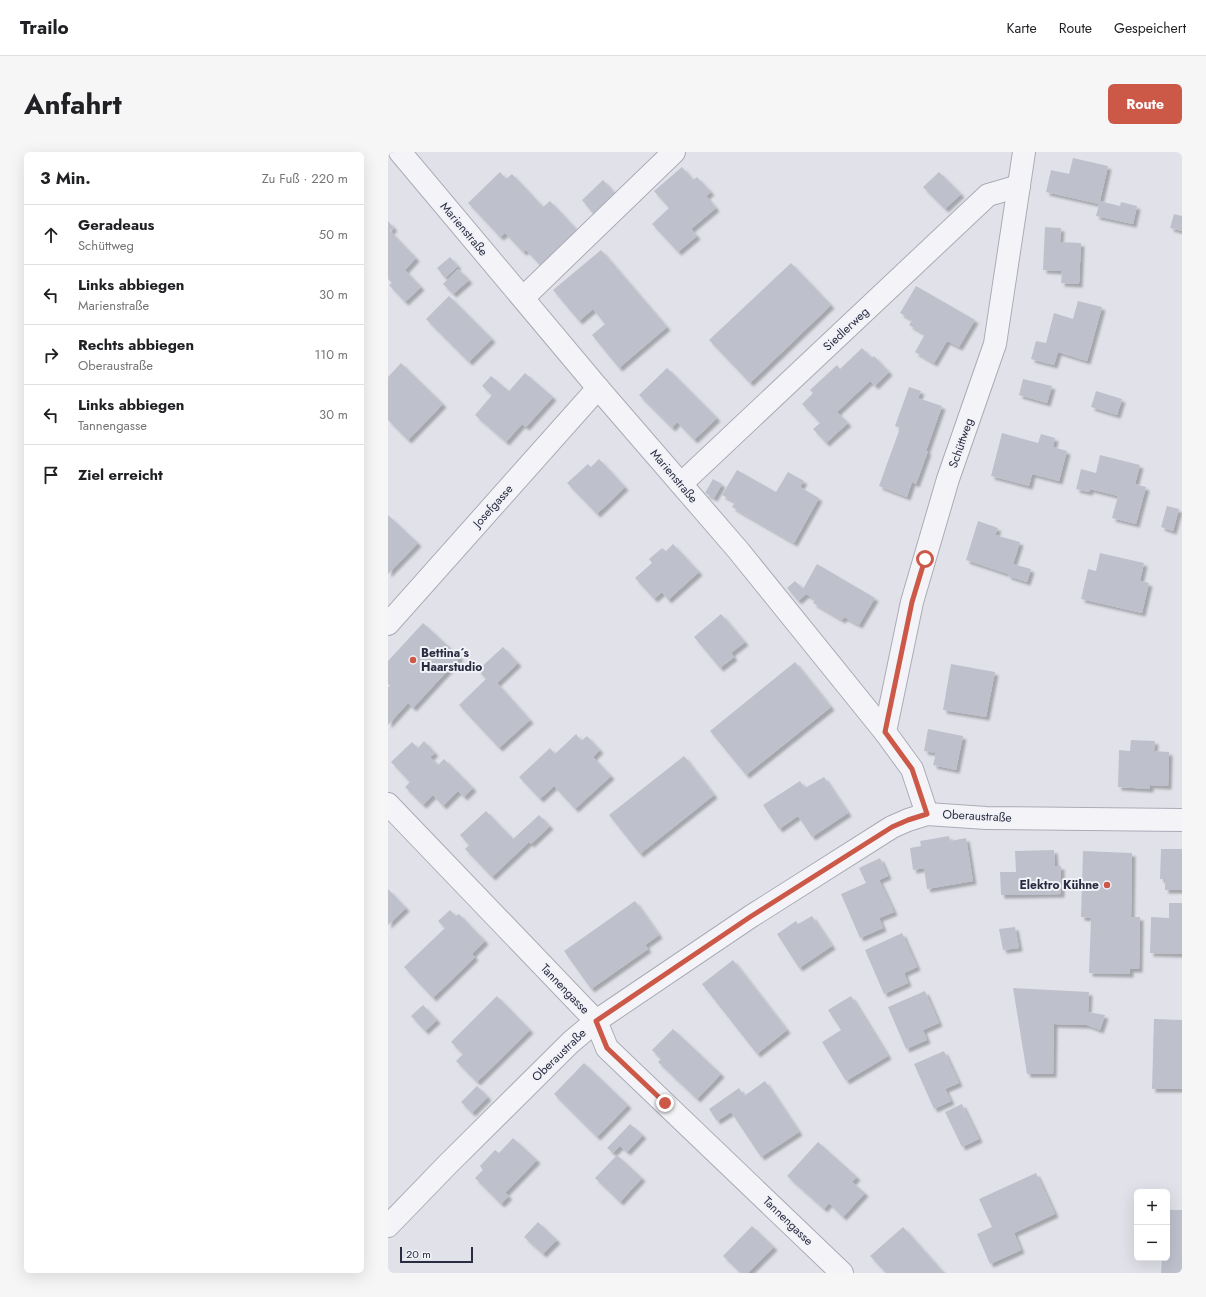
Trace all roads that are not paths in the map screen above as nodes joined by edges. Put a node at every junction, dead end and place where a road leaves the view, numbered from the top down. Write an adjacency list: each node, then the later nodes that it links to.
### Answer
1 (400, 152): 5 (street, Marienstraße)
2 (674, 152): 5 (street)
3 (1024, 152): 4 (street, Schüttweg)
4 (1019, 186): 7 (street, Siedlerweg); 9 (street, Schüttweg)
5 (523, 298): 6 (street, Marienstraße)
6 (598, 388): 7 (street, Marienstraße); 8 (street, Josefgasse)
7 (681, 484): 9 (street, Marienstraße)
8 (388, 624)
9 (885, 732): 11 (street, Marienstraße)
10 (388, 804): 13 (street, Tannengasse)
11 (927, 814): 12 (street, Oberaustraße); 13 (street, Oberaustraße)
12 (1182, 820)
13 (596, 1021): 14 (street, Oberaustraße); 15 (street, Tannengasse)
14 (388, 1226)
15 (842, 1273)

